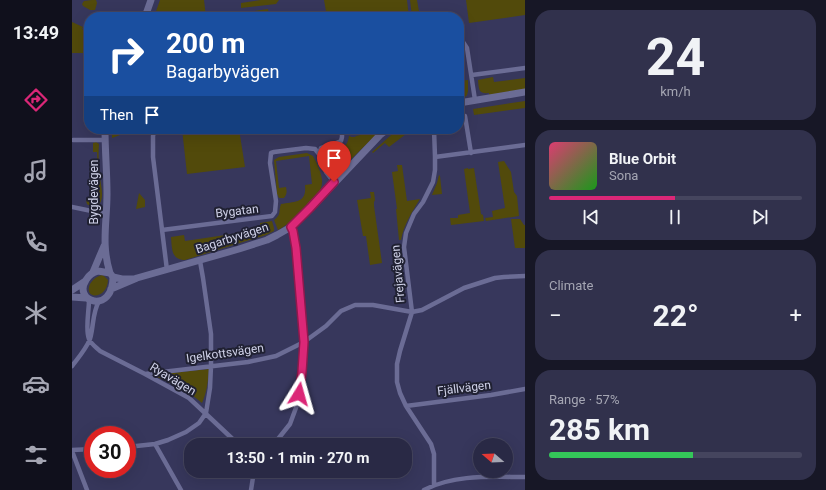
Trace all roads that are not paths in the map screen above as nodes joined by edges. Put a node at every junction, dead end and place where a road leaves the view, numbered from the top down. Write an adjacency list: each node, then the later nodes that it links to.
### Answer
1 (151, 0): 2 (street)
2 (147, 12)
3 (464, 44): 5 (street)
4 (525, 68): 5 (street)
5 (472, 75): 7 (street)
6 (525, 92): 7 (street)
7 (475, 100): 8 (street)
8 (464, 102)
9 (465, 116): 18 (street)
10 (105, 134): 16 (street, Bygdevägen)
11 (154, 134): 25 (street)
12 (342, 134): 19 (street)
13 (381, 134): 21 (street, Bagarbyvägen)
14 (434, 134): 20 (street, Frejavägen)
15 (73, 140): 16 (street)
16 (105, 140): 23 (street, Bygdevägen)
17 (525, 145): 18 (street)
18 (471, 153): 20 (street)
19 (319, 154): 21 (street); 25 (street, Bygatan)
20 (436, 158): 39 (street, Frejavägen)
21 (334, 182): 24 (street, Bagarbyvägen)
22 (72, 207): 23 (street)
23 (106, 214): 26 (street, Bygdevägen)
24 (291, 227): 27 (street, Bagarbyvägen); 41 (street)
25 (162, 230): 28 (street)
26 (104, 244): 29 (street, Bygdevägen); 30 (street, Bygdevägen)
27 (200, 261): 28 (street, Bagarbyvägen); 43 (street)
28 (167, 270): 32 (street, Bagarbyvägen)
29 (93, 272): 30 (street); 33 (street)
30 (111, 275): 32 (street, Bagarbyvägen); 34 (street)
31 (525, 276): 39 (street, Igelkottsvägen)
32 (137, 278): 34 (street, Bagarbyvägen)
33 (84, 282): 35 (street); 37 (street)
34 (111, 289): 38 (street)
35 (72, 290)
36 (72, 297): 37 (street)
37 (87, 299): 38 (street); 40 (street)
38 (99, 301): 40 (street)
39 (412, 312): 41 (street, Igelkottsvägen); 46 (street, Frejavägen)
40 (90, 340): 42 (street); 44 (street, Ryavägen)
41 (304, 342): 43 (street, Igelkottsvägen); 49 (street)
42 (72, 366)
43 (211, 366): 44 (street, Igelkottsvägen); 47 (street)
44 (145, 374): 47 (street, Ryavägen)
45 (525, 389): 46 (street, Fjällvägen)
46 (406, 406): 56 (street, Frejavägen)
47 (206, 413): 48 (street, Ryavägen); 50 (street)
48 (232, 438)
49 (279, 438)
50 (155, 444): 51 (street); 58 (street)
51 (136, 446)
52 (84, 450): 53 (street)
53 (72, 451): 57 (street)
54 (525, 477): 56 (street)
55 (253, 478): 59 (street)
56 (434, 485): 60 (street)
57 (87, 490)
58 (181, 490)
59 (251, 490)
60 (424, 490)

